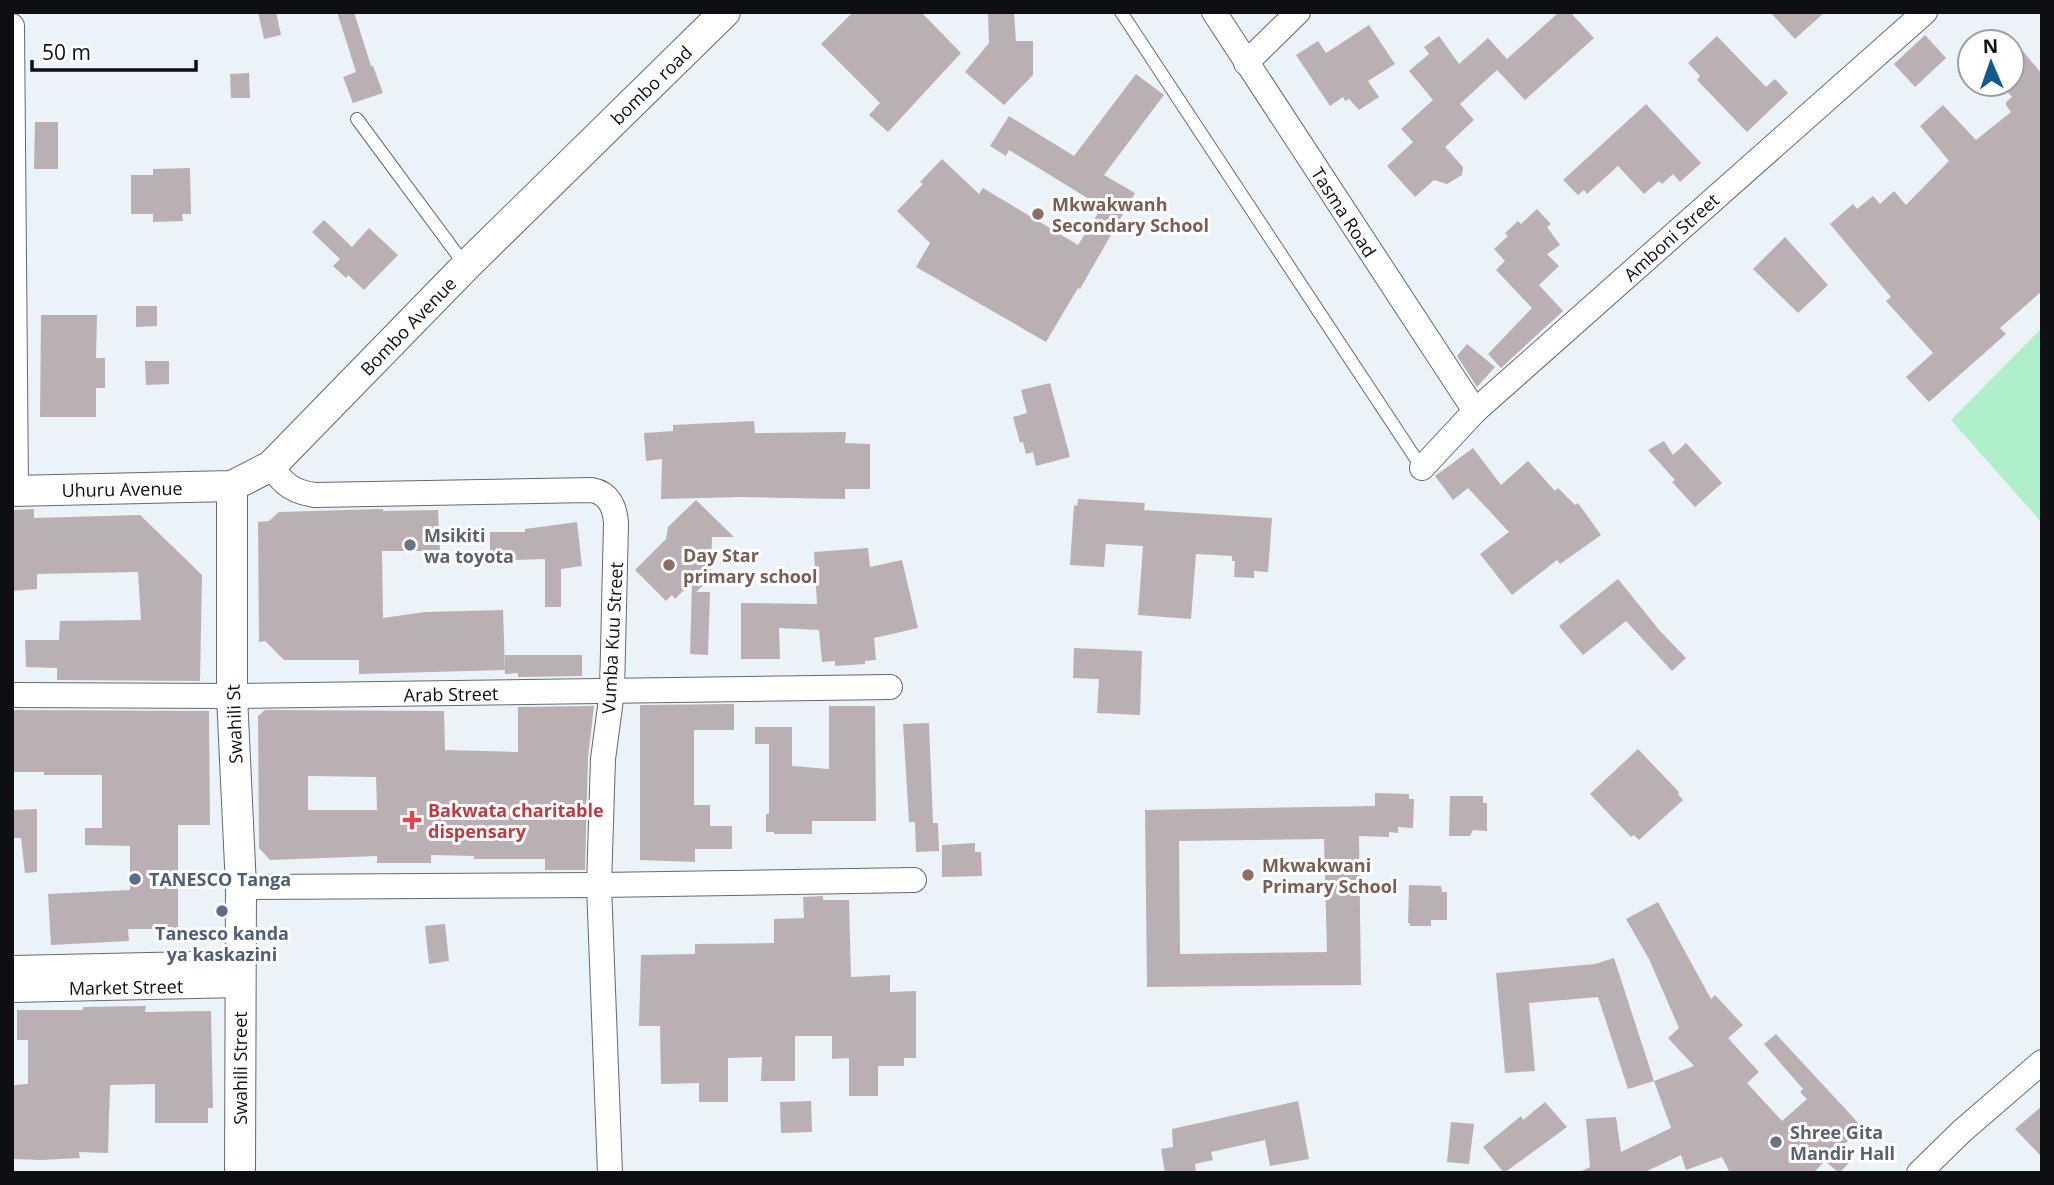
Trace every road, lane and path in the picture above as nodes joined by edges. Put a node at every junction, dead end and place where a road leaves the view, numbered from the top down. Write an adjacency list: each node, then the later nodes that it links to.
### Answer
1 (726, 12): 9 (street, bombo road)
2 (1121, 12): 13 (lane)
3 (1214, 12): 7 (street, Tasma Road)
4 (1298, 12): 7 (street)
5 (1925, 12): 11 (street, Amboni Street)
6 (12, 26): 15 (street)
7 (1246, 63): 11 (street, Tasma Road)
8 (357, 119): 10 (lane)
9 (576, 157): 10 (street, Bombo Avenue)
10 (466, 266): 12 (street, Bombo Avenue)
11 (1475, 411): 13 (street, Amboni Street)
12 (271, 466): 14 (street, Bombo Avenue); 17 (street, Vumba Kuu Street)
13 (1422, 468)
14 (232, 486): 15 (street, Uhuru Avenue); 19 (street, Swahili St)
15 (14, 491)
16 (890, 687): 17 (street, Arab Street)
17 (612, 692): 19 (street, Arab Street); 21 (street, Vumba Kuu Street)
18 (12, 695): 19 (street, Arab Street)
19 (232, 696): 22 (street, Swahili St)
20 (914, 880): 21 (street)
21 (599, 885): 22 (street); 28 (street, Vumba Kuu Street)
22 (241, 887): 24 (street, Swahili St)
23 (12, 968): 24 (street, Market Street)
24 (241, 974): 25 (street, Market Street); 27 (street, Swahili Street)
25 (12, 990)
26 (2042, 1062): 29 (street)
27 (240, 1173)
28 (610, 1173)
29 (1919, 1173)

